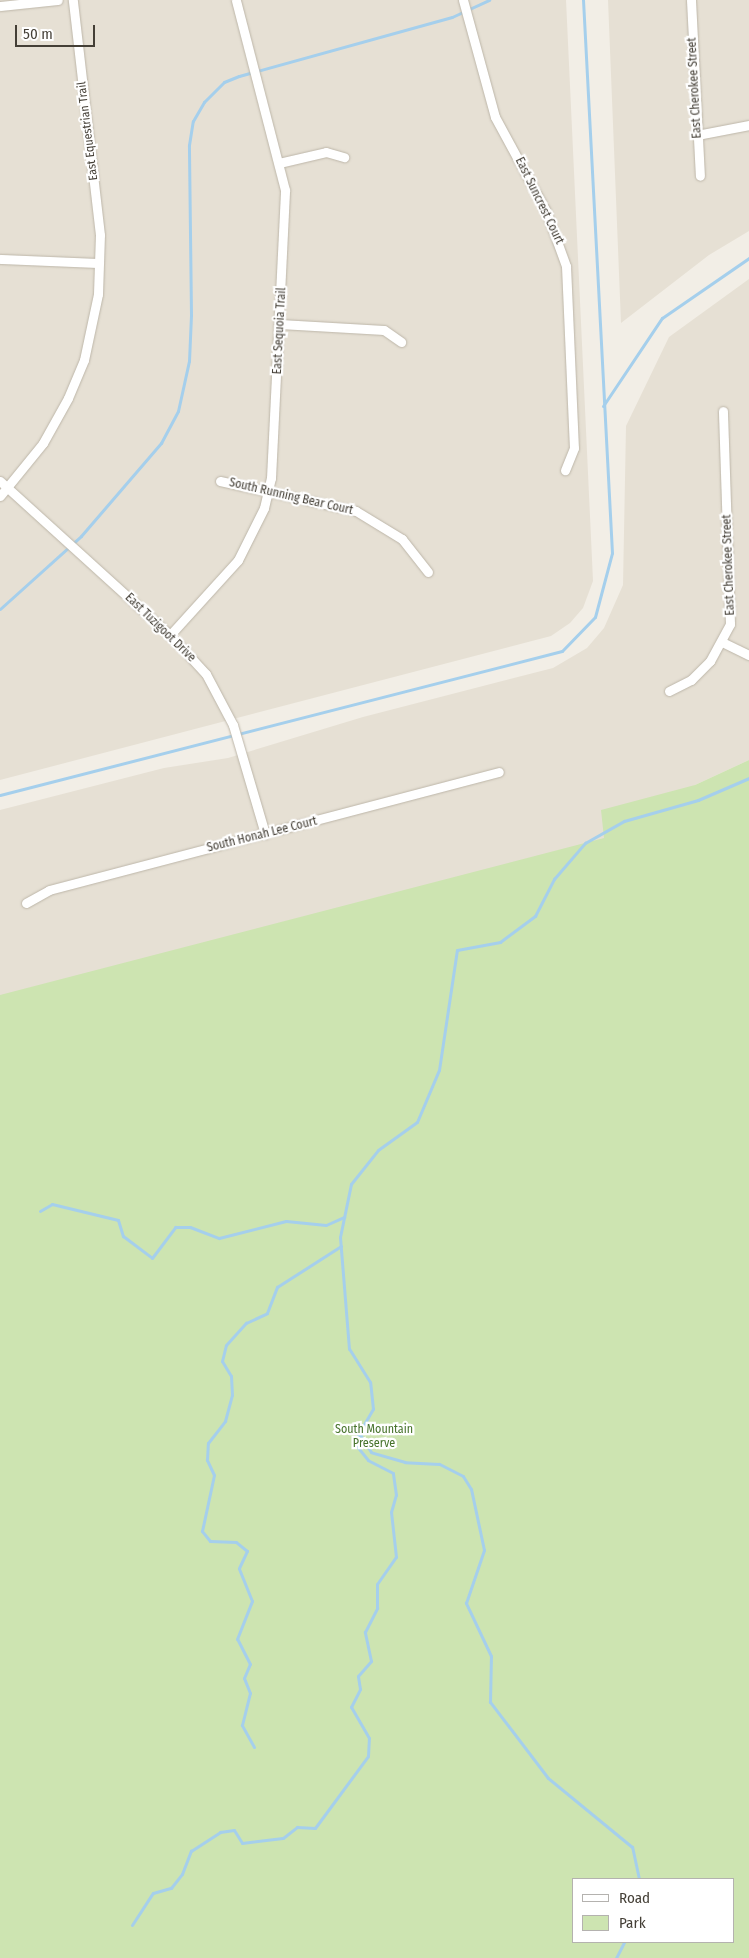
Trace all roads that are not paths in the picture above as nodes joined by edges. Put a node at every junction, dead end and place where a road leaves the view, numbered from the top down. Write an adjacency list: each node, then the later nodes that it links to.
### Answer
1 (58, 0): 6 (street)
2 (73, 0): 13 (street, East Equestrian Trail)
3 (236, 0): 10 (street, East Sequoia Trail)
4 (691, 0): 8 (street, East Cherokee Street)
5 (463, 1): 17 (street, East Suncrest Court)
6 (0, 6)
7 (749, 124): 8 (street)
8 (697, 135): 11 (street, East Cherokee Street)
9 (344, 157): 10 (street)
10 (279, 164): 14 (street, East Sequoia Trail)
11 (700, 176)
12 (0, 259): 13 (street)
13 (99, 263): 20 (street, East Equestrian Trail)
14 (280, 324): 15 (street); 21 (street, East Sequoia Trail)
15 (401, 342)
16 (723, 411): 25 (street, East Cherokee Street)
17 (566, 470)
18 (0, 481): 20 (street, East Tuzigoot Drive)
19 (220, 481): 21 (street, South Running Bear Court)
20 (8, 488): 22 (street, East Equestrian Trail); 24 (street, East Tuzigoot Drive)
21 (268, 492): 23 (street, South Running Bear Court); 24 (street, East Sequoia Trail)
22 (0, 496)
23 (428, 572)
24 (170, 634): 29 (street, East Tuzigoot Drive)
25 (722, 642): 26 (street); 27 (street, East Cherokee Street)
26 (749, 655)
27 (669, 691)
28 (499, 772): 29 (street, South Honah Lee Court)
29 (265, 834): 30 (street, South Honah Lee Court)
30 (26, 903)

